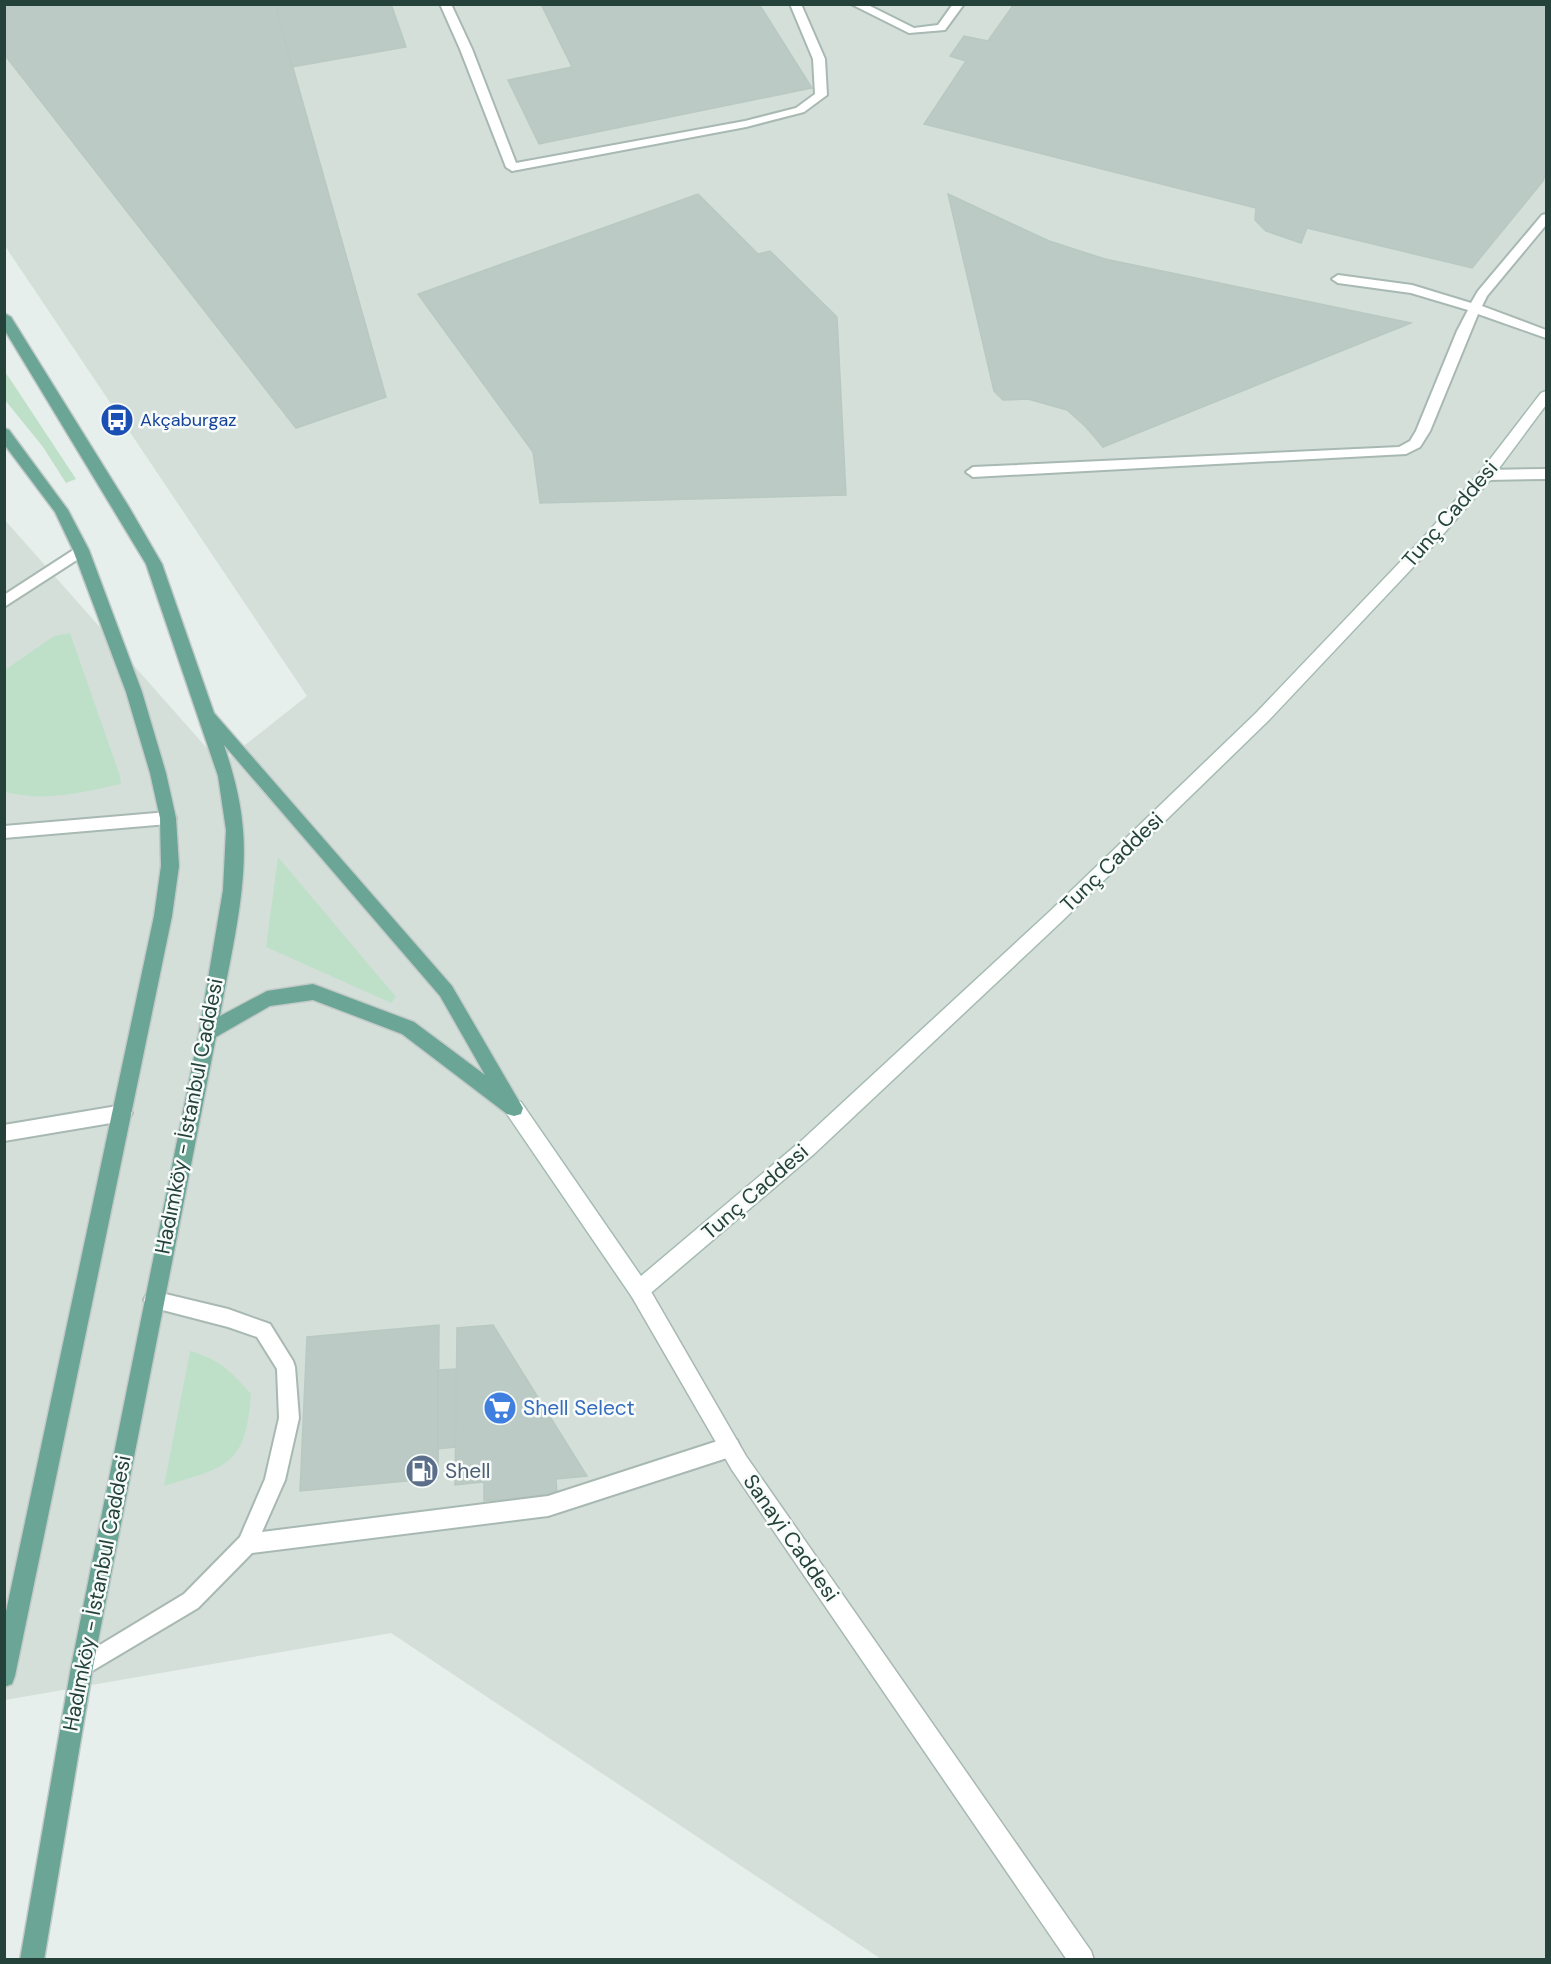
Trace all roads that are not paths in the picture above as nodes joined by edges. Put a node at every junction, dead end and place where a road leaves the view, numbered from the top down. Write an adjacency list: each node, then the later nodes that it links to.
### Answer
1 (445, 4): 2 (lane)
2 (795, 4)
3 (856, 4): 4 (lane)
4 (959, 4)
5 (1546, 218): 7 (lane)
6 (1338, 279): 7 (lane)
7 (1475, 308): 9 (lane); 12 (lane)
8 (4, 317): 17 (main road, Hadımköy - İstanbul Caddesi)
9 (1546, 334)
10 (1546, 396): 14 (main road, Tunç Caddesi)
11 (4, 433): 15 (main road)
12 (973, 472)
13 (1546, 474): 14 (lane)
14 (1486, 475): 24 (main road, Tunç Caddesi)
15 (81, 549): 16 (lane); 18 (main road)
16 (4, 602)
17 (206, 713): 20 (main road, Hadımköy - İstanbul Caddesi); 21 (main road)
18 (168, 818): 19 (lane); 22 (main road)
19 (4, 832)
20 (208, 1032): 21 (main road); 25 (main road, Hadımköy - İstanbul Caddesi)
21 (514, 1108): 24 (main road, Sanayi Caddesi)
22 (123, 1113): 23 (lane); 28 (main road)
23 (4, 1133)
24 (639, 1290): 26 (main road, Sanayi Caddesi)
25 (153, 1300): 27 (lane); 29 (main road, Hadımköy - İstanbul Caddesi)
26 (730, 1448): 27 (lane); 32 (main road, Sanayi Caddesi)
27 (247, 1544): 29 (lane)
28 (12, 1610): 30 (main road)
29 (82, 1667): 31 (main road, Hadımköy - İstanbul Caddesi)
30 (4, 1676)
31 (32, 1959)
32 (1082, 1959)

